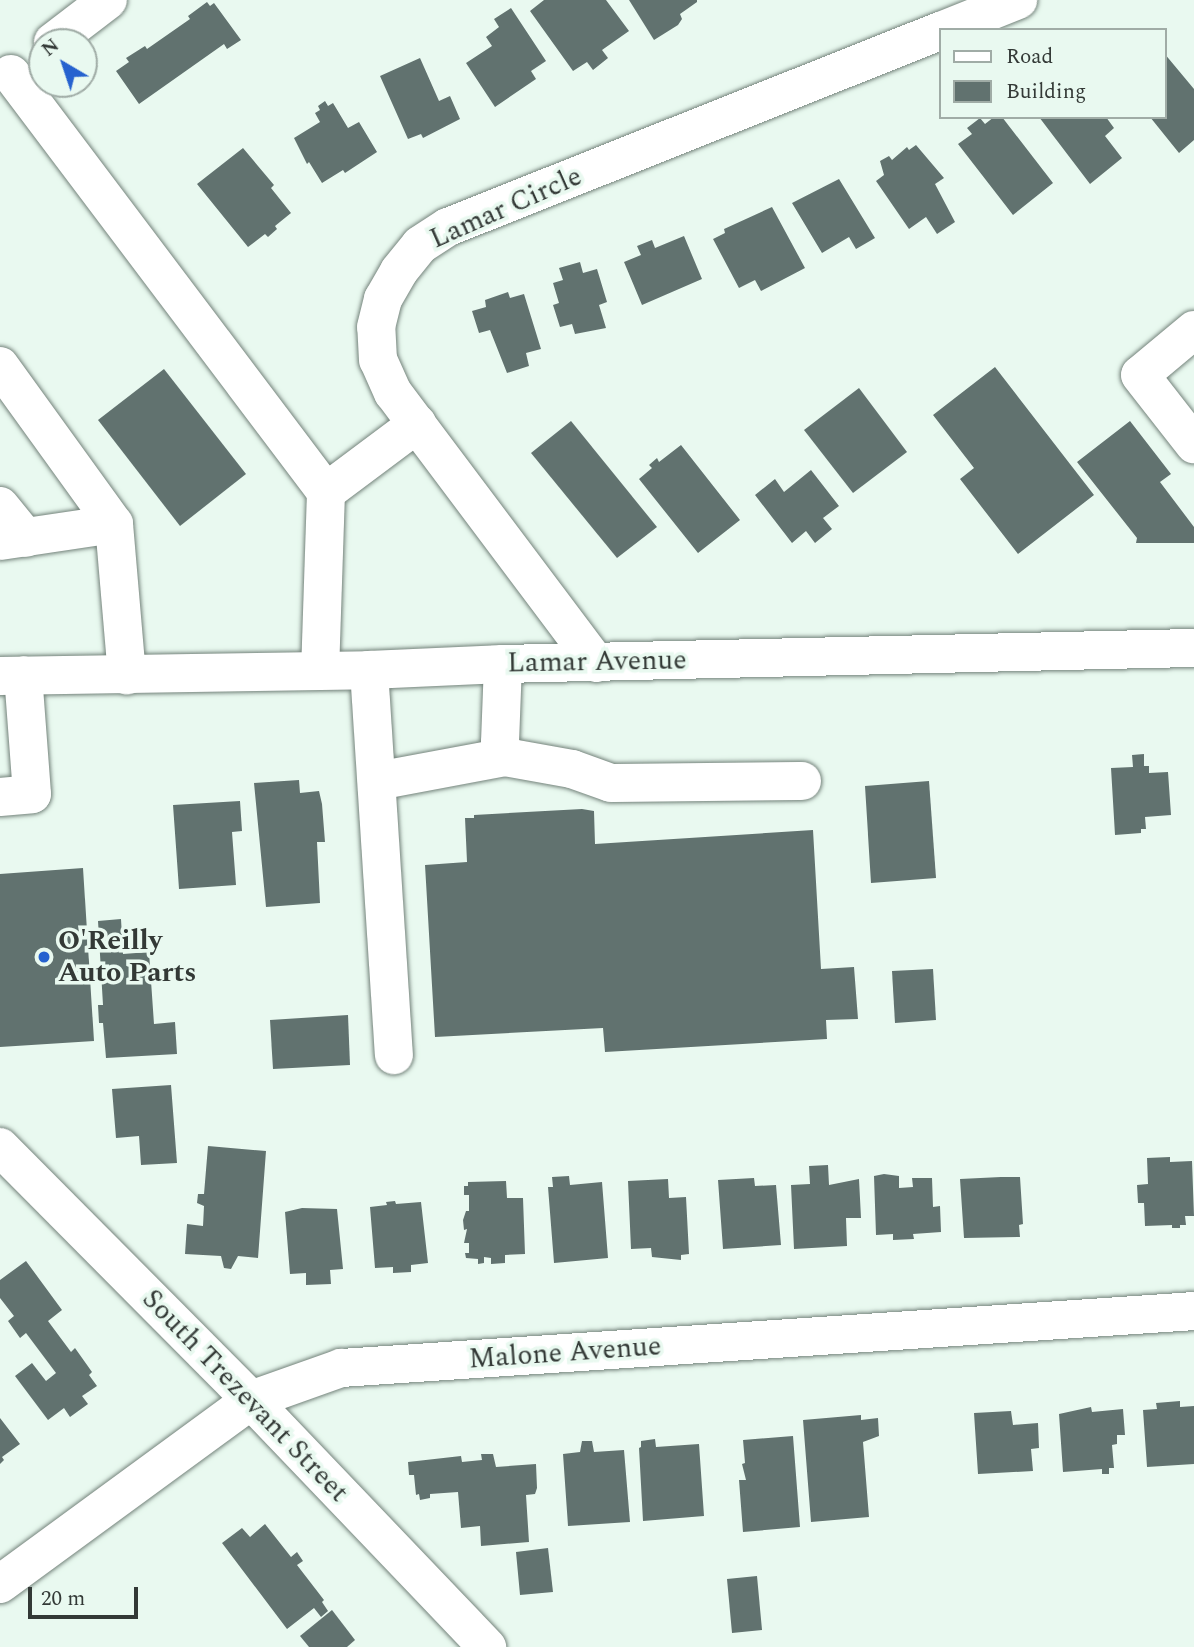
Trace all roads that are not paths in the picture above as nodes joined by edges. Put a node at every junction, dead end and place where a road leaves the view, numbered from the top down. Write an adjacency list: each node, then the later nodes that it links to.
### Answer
1 (108, 0): 3 (street)
2 (1018, 0): 4 (street, Lamar Circle)
3 (71, 28)
4 (947, 28)
5 (939, 31): 10 (street, Lamar Circle)
6 (28, 61): 7 (street)
7 (5, 78): 12 (street)
8 (1194, 330): 11 (street)
9 (0, 366): 14 (street)
10 (416, 424): 12 (street); 17 (street, Lamar Circle)
11 (1194, 444)
12 (326, 492): 19 (street)
13 (0, 506): 15 (street)
14 (114, 524): 15 (street); 21 (street)
15 (13, 540)
16 (1194, 648): 17 (street, Lamar Avenue)
17 (596, 663): 18 (street, Lamar Avenue)
18 (503, 664): 20 (street, Lamar Avenue); 23 (street)
19 (320, 669): 20 (street, Lamar Avenue); 21 (street, Lamar Avenue)
20 (369, 670): 24 (street)
21 (127, 675): 22 (street, Lamar Avenue)
22 (12, 676): 26 (street)
23 (505, 757): 24 (street); 25 (street)
24 (376, 781): 27 (street)
25 (802, 781)
26 (0, 797)
27 (394, 1055)
28 (0, 1147): 30 (street, South Trezevant Street)
29 (1194, 1311): 30 (street, Malone Avenue)
30 (251, 1400): 31 (street, Malone Avenue); 32 (street, South Trezevant Street)
31 (0, 1584)
32 (487, 1647)

